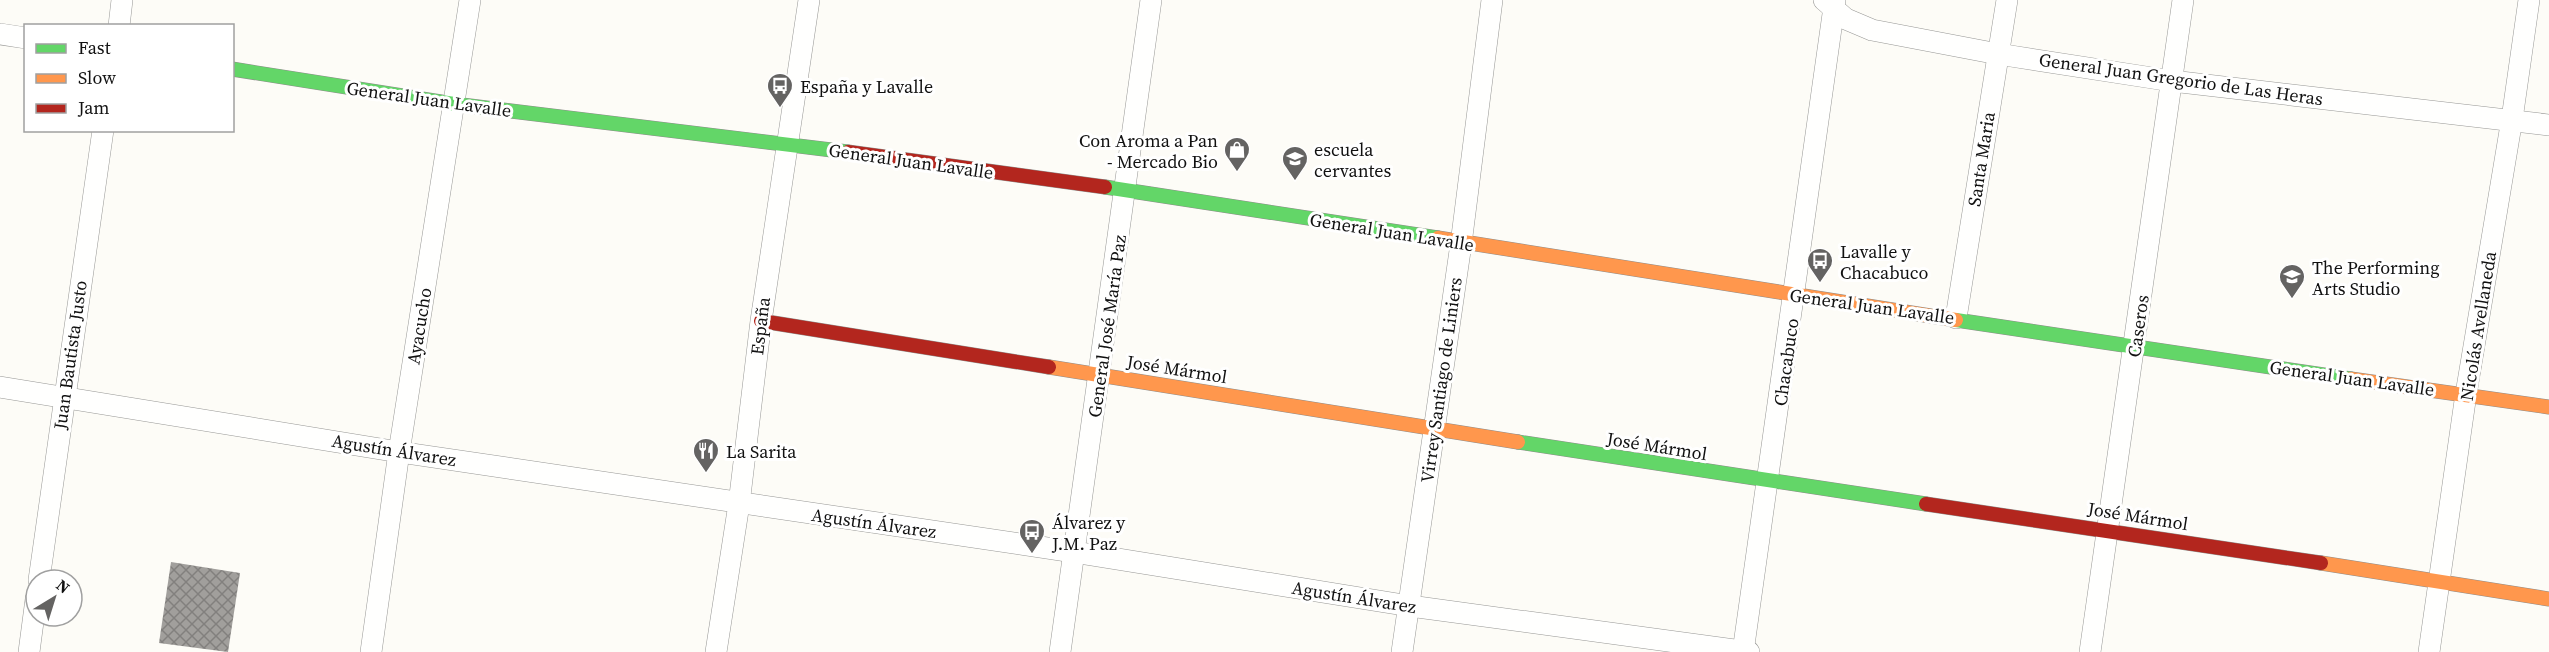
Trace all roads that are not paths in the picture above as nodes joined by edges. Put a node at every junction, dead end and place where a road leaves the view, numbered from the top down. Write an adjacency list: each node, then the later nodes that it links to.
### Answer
1 (122, 0): 10 (street)
2 (470, 0): 16 (street, Ayacucho)
3 (809, 0): 20 (street, España)
4 (1151, 0): 21 (street, General José María Paz)
5 (1492, 0): 22 (street, Virrey Santiago de Liniers)
6 (2007, 0): 13 (street, Santa Maria)
7 (2182, 0): 15 (street, Caseros)
8 (2529, 0): 17 (street, Nicolás Avellaneda)
9 (1831, 3): 13 (street, General Juan Gregorio de Las Heras); 23 (street, Chacabuco)
10 (118, 24)
11 (0, 34): 12 (street)
12 (24, 38)
13 (1998, 54): 15 (street, General Juan Gregorio de Las Heras); 24 (street, Santa Maria)
14 (234, 69): 16 (street, General Juan Lavalle)
15 (2172, 81): 17 (street, General Juan Gregorio de Las Heras); 26 (street, Caseros)
16 (454, 104): 20 (street, General Juan Lavalle); 33 (street, Ayacucho)
17 (2512, 119): 18 (street, General Juan Gregorio de Las Heras); 29 (street, Nicolás Avellaneda)
18 (2549, 125)
19 (103, 132): 30 (street, Juan Bautista Justo)
20 (786, 144): 21 (street, General Juan Lavalle); 25 (street, España)
21 (1126, 190): 22 (street, General Juan Lavalle); 27 (street, General José María Paz)
22 (1461, 244): 23 (street, General Juan Lavalle); 32 (street, Virrey Santiago de Liniers)
23 (1796, 295): 24 (street, General Juan Lavalle); 34 (street, Chacabuco)
24 (1956, 318): 26 (street, General Juan Lavalle)
25 (760, 321): 27 (street, José Mármol); 35 (street, España)
26 (2135, 348): 29 (street, General Juan Lavalle); 36 (street, Caseros)
27 (1100, 375): 32 (street, José Mármol); 37 (street, General José María Paz)
28 (0, 387): 30 (street, Agustín Álvarez)
29 (2466, 394): 31 (street, General Juan Lavalle); 39 (street, Nicolás Avellaneda)
30 (63, 397): 33 (street, Agustín Álvarez); 38 (street, Juan Bautista Justo)
31 (2549, 407)
32 (1433, 428): 34 (street, José Mármol); 41 (street, Virrey Santiago de Liniers)
33 (399, 452): 35 (street, Agustín Álvarez); 44 (street, Ayacucho)
34 (1768, 482): 36 (street, José Mármol); 48 (street, Chacabuco)
35 (739, 504): 37 (street, Agustín Álvarez); 45 (street, España)
36 (2106, 529): 39 (street, José Mármol); 49 (street, Caseros)
37 (1074, 552): 41 (street, Agustín Álvarez); 46 (street, General José María Paz)
38 (41, 568)
39 (2439, 582): 40 (street, José Mármol); 50 (street, Nicolás Avellaneda)
40 (2549, 599)
41 (1410, 606): 47 (street, Virrey Santiago de Liniers); 48 (street, Agustín Álvarez)
42 (32, 628): 43 (street)
43 (29, 652)
44 (371, 652)
45 (716, 652)
46 (1060, 652)
47 (1402, 652)
48 (1745, 652)
49 (2090, 652)
50 (2429, 652)

